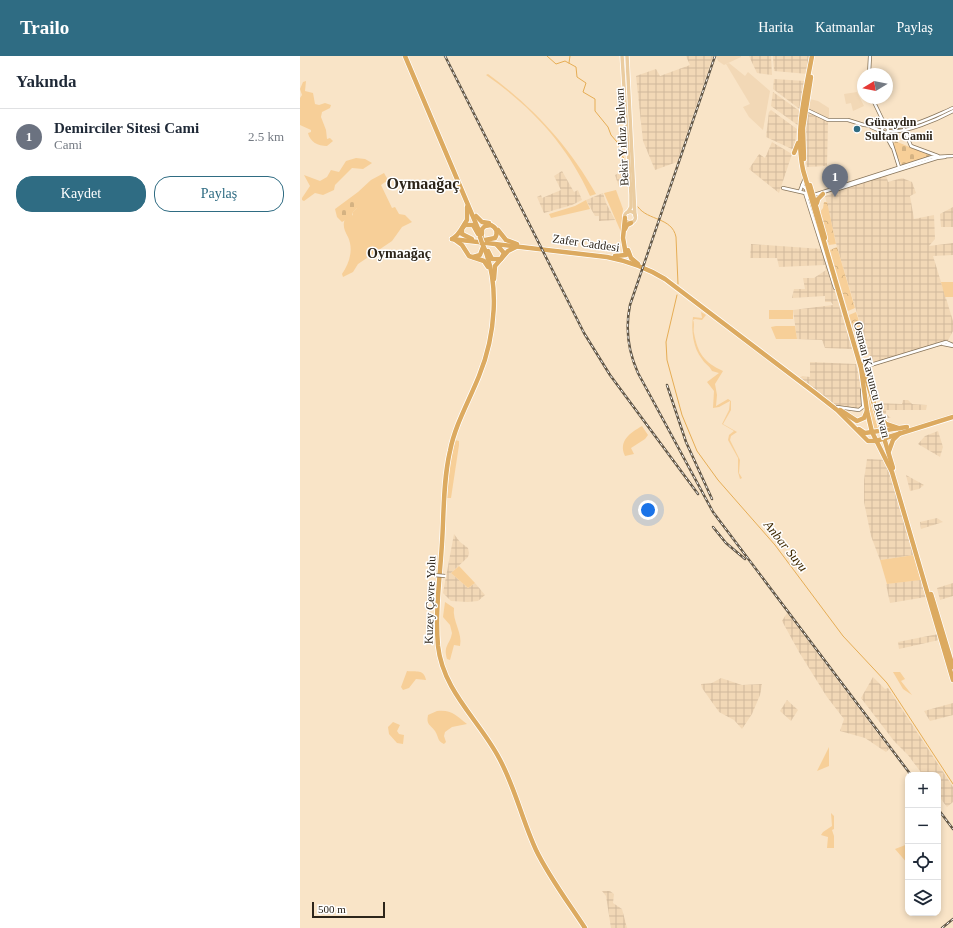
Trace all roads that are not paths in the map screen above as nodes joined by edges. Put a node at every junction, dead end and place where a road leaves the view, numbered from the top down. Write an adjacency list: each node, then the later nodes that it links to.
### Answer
1 (405, 56): 32 (highway, Kuzey Çevre Yolu)
2 (622, 56): 35 (main road, Bekir Yıldız Bulvarı)
3 (627, 56): 36 (main road, Bekir Yıldız Bulvarı)
4 (812, 56): 8 (highway, Osman Kavuncu Bulvarı)
5 (816, 56): 10 (highway, Osman Kavuncu Bulvarı)
6 (870, 56): 7 (street)
7 (869, 68)
8 (805, 91): 10 (highway); 19 (highway, Osman Kavuncu Bulvarı)
9 (875, 104): 14 (street)
10 (805, 108): 13 (street); 31 (highway, Osman Kavuncu Bulvarı)
11 (953, 108): 15 (street)
12 (953, 111): 15 (street)
13 (867, 125): 14 (street); 18 (street)
14 (885, 127): 15 (street); 16 (street); 18 (street)
15 (904, 128): 17 (street); 23 (street)
16 (888, 131): 17 (street); 18 (street); 20 (street)
17 (894, 131): 20 (street)
18 (883, 132): 21 (street)
19 (799, 141): 22 (highway); 27 (highway, Osman Kavuncu Bulvarı)
20 (891, 141): 21 (street)
21 (892, 147): 26 (street)
22 (794, 152)
23 (939, 156): 24 (street); 25 (street)
24 (953, 157): 25 (street)
25 (931, 159): 26 (street); 30 (street)
26 (899, 167): 30 (street)
27 (805, 185): 29 (street); 31 (highway, Osman Kavuncu Bulvarı); 34 (street)
28 (784, 188): 29 (street)
29 (800, 191): 34 (street)
30 (822, 194): 31 (highway); 33 (highway)
31 (812, 196): 33 (highway, Osman Kavuncu Bulvarı); 39 (highway, Osman Kavuncu Bulvarı)
32 (465, 199): 40 (highway); 42 (highway, Kuzey Çevre Yolu); 44 (highway)
33 (817, 207): 52 (highway, Osman Kavuncu Bulvarı)
34 (811, 209): 39 (street)
35 (628, 212): 36 (main road); 37 (main road)
36 (635, 216): 38 (main road)
37 (624, 218): 38 (main road); 45 (highway)
38 (631, 223): 46 (highway)
39 (815, 224): 51 (highway, Osman Kavuncu Bulvarı)
40 (452, 239): 41 (highway); 42 (highway); 48 (highway)
41 (472, 239): 42 (highway); 42 (highway)
42 (483, 241): 43 (highway, Zafer Caddesi); 43 (highway); 44 (highway, Zafer Caddesi); 48 (highway, Kuzey Çevre Yolu); 49 (highway, Kuzey Çevre Yolu)
43 (495, 244): 44 (highway, Zafer Caddesi)
44 (520, 245): 45 (highway, Zafer Caddesi); 47 (highway, Zafer Caddesi); 49 (highway)
45 (609, 255): 46 (highway, Zafer Caddesi)
46 (638, 264): 47 (highway, Zafer Caddesi)
47 (678, 288): 53 (highway); 61 (highway)
48 (492, 289): 67 (highway, Kuzey Çevre Yolu)
49 (495, 301): 67 (highway, Kuzey Çevre Yolu)
50 (953, 346): 52 (street)
51 (858, 360): 52 (highway, Osman Kavuncu Bulvarı); 54 (street)
52 (862, 368): 54 (highway, Osman Kavuncu Bulvarı); 55 (highway, Osman Kavuncu Bulvarı)
53 (838, 408): 54 (street); 54 (highway); 59 (highway)
54 (866, 409): 59 (highway, Osman Kavuncu Bulvarı)
55 (878, 415): 57 (highway, Osman Kavuncu Bulvarı); 58 (highway)
56 (953, 415): 58 (highway)
57 (882, 430): 58 (highway); 59 (highway); 60 (highway, Osman Kavuncu Bulvarı)
58 (902, 430): 60 (highway); 62 (highway)
59 (872, 432): 61 (highway, Osman Kavuncu Bulvarı)
60 (884, 438): 61 (highway); 62 (highway, Osman Kavuncu Bulvarı)
61 (873, 441): 66 (highway, Osman Kavuncu Bulvarı)
62 (889, 454): 65 (highway, Osman Kavuncu Bulvarı)
63 (434, 575): 64 (street, bridge)
64 (445, 576)
65 (953, 667)
66 (953, 680)
67 (586, 928)

